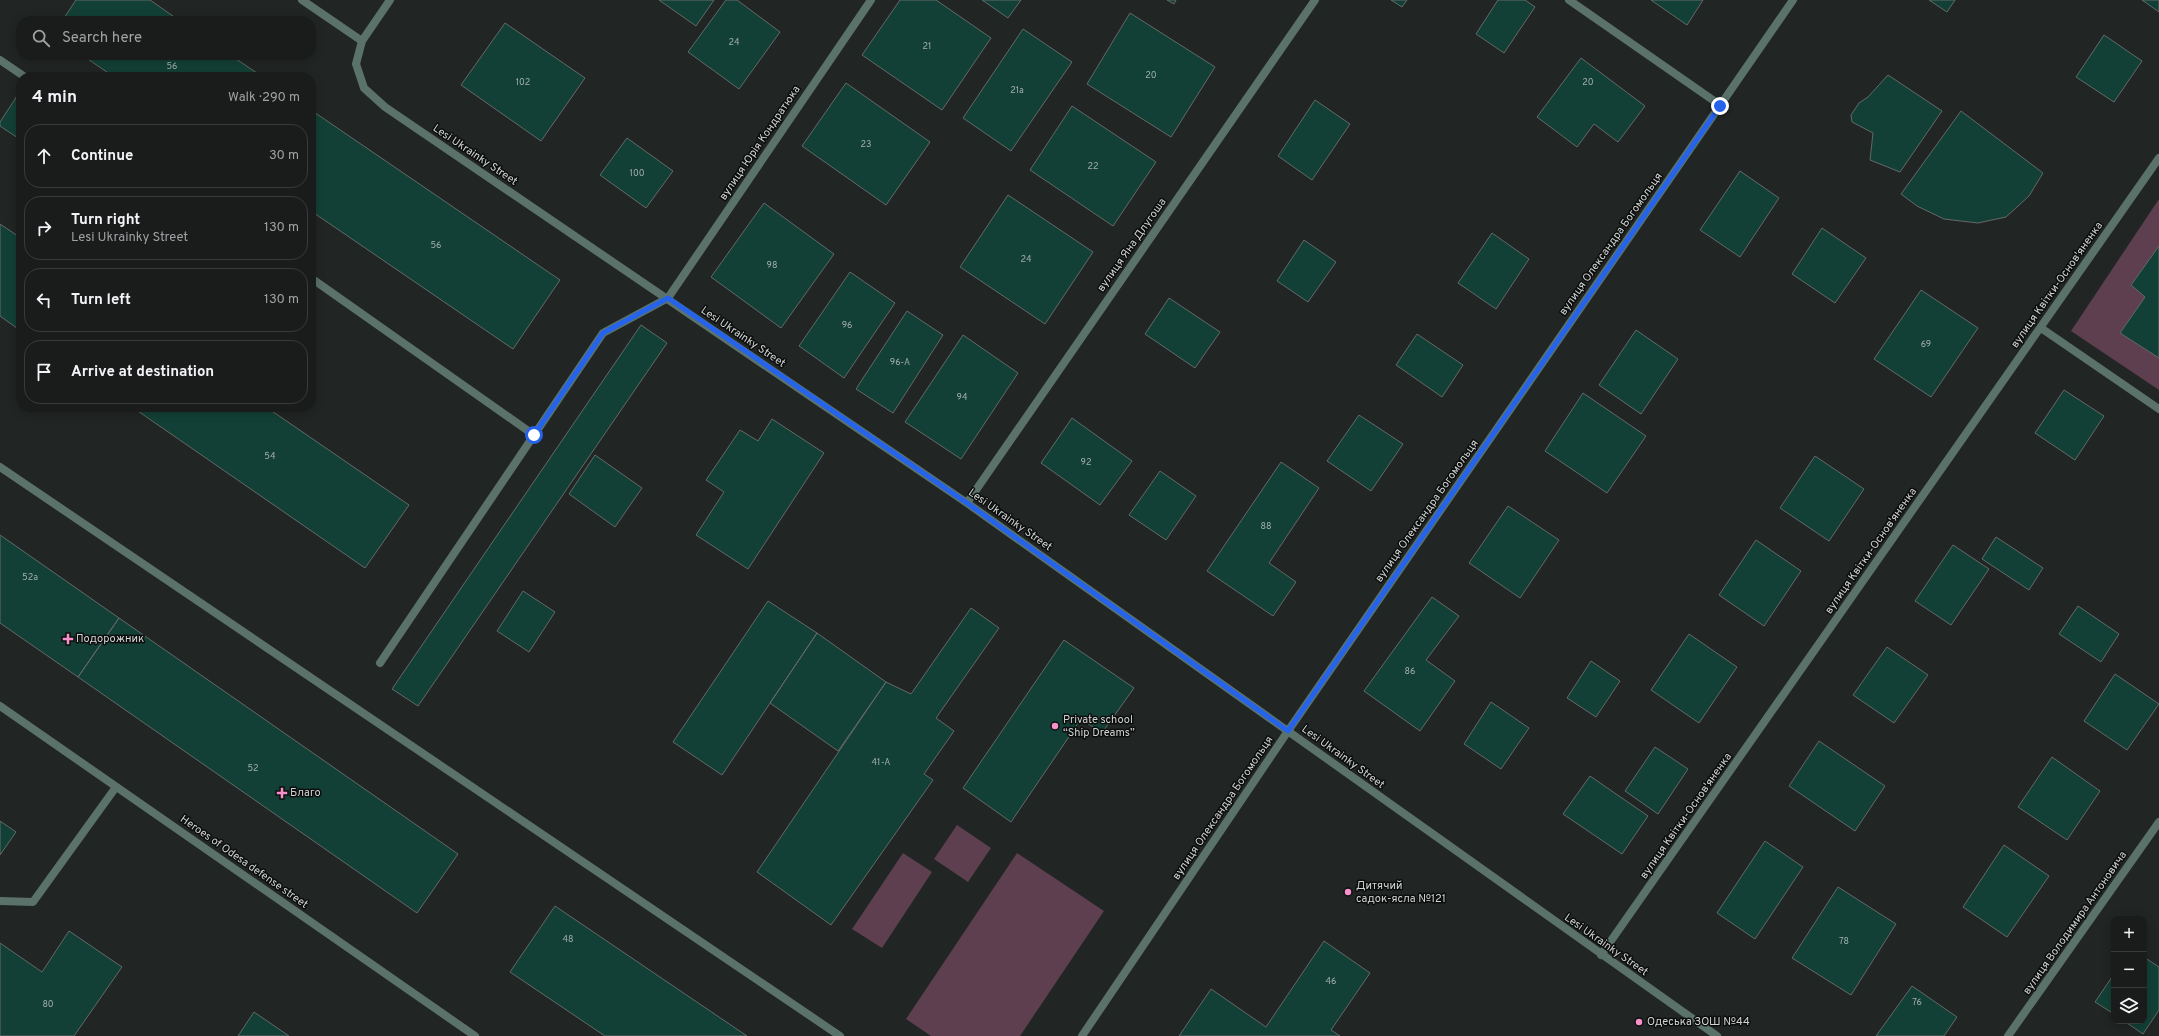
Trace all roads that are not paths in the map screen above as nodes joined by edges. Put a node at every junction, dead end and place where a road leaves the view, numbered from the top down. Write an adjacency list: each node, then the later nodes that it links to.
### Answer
1 (302, 0): 7 (street)
2 (390, 0): 7 (street, Lesi Ukrainky Street)
3 (871, 0): 13 (street, вулиця Юрія Кондратюка)
4 (1315, 0): 18 (street, вулиця Яна Длугоша)
5 (1569, 0): 10 (street)
6 (1793, 0): 10 (street, вулиця Олександра Богомольця)
7 (362, 41): 13 (street, Lesi Ukrainky Street)
8 (0, 60): 9 (street)
9 (18, 72)
10 (1720, 106): 21 (street, вулиця Олександра Богомольця)
11 (2159, 158): 14 (street, вулиця Квітки-Основ'яненка)
12 (316, 282): 16 (street)
13 (668, 298): 16 (street); 18 (street, Lesi Ukrainky Street)
14 (2041, 328): 15 (street); 25 (street, вулиця Квітки-Основ'яненка)
15 (2159, 409)
16 (534, 435): 19 (street)
17 (0, 467): 27 (street)
18 (967, 503): 21 (street, Lesi Ukrainky Street)
19 (380, 663)
20 (0, 706): 22 (street, Heroes of Odesa defense street)
21 (1288, 731): 25 (street, Lesi Ukrainky Street); 28 (street, вулиця Олександра Богомольця)
22 (116, 787): 24 (street); 26 (street, Heroes of Odesa defense street)
23 (2159, 822): 30 (street, вулиця Володимира Антоновича)
24 (0, 901)
25 (1602, 955): 29 (street, Lesi Ukrainky Street)
26 (475, 1036)
27 (840, 1036)
28 (1082, 1036)
29 (1717, 1036)
30 (2008, 1036)

